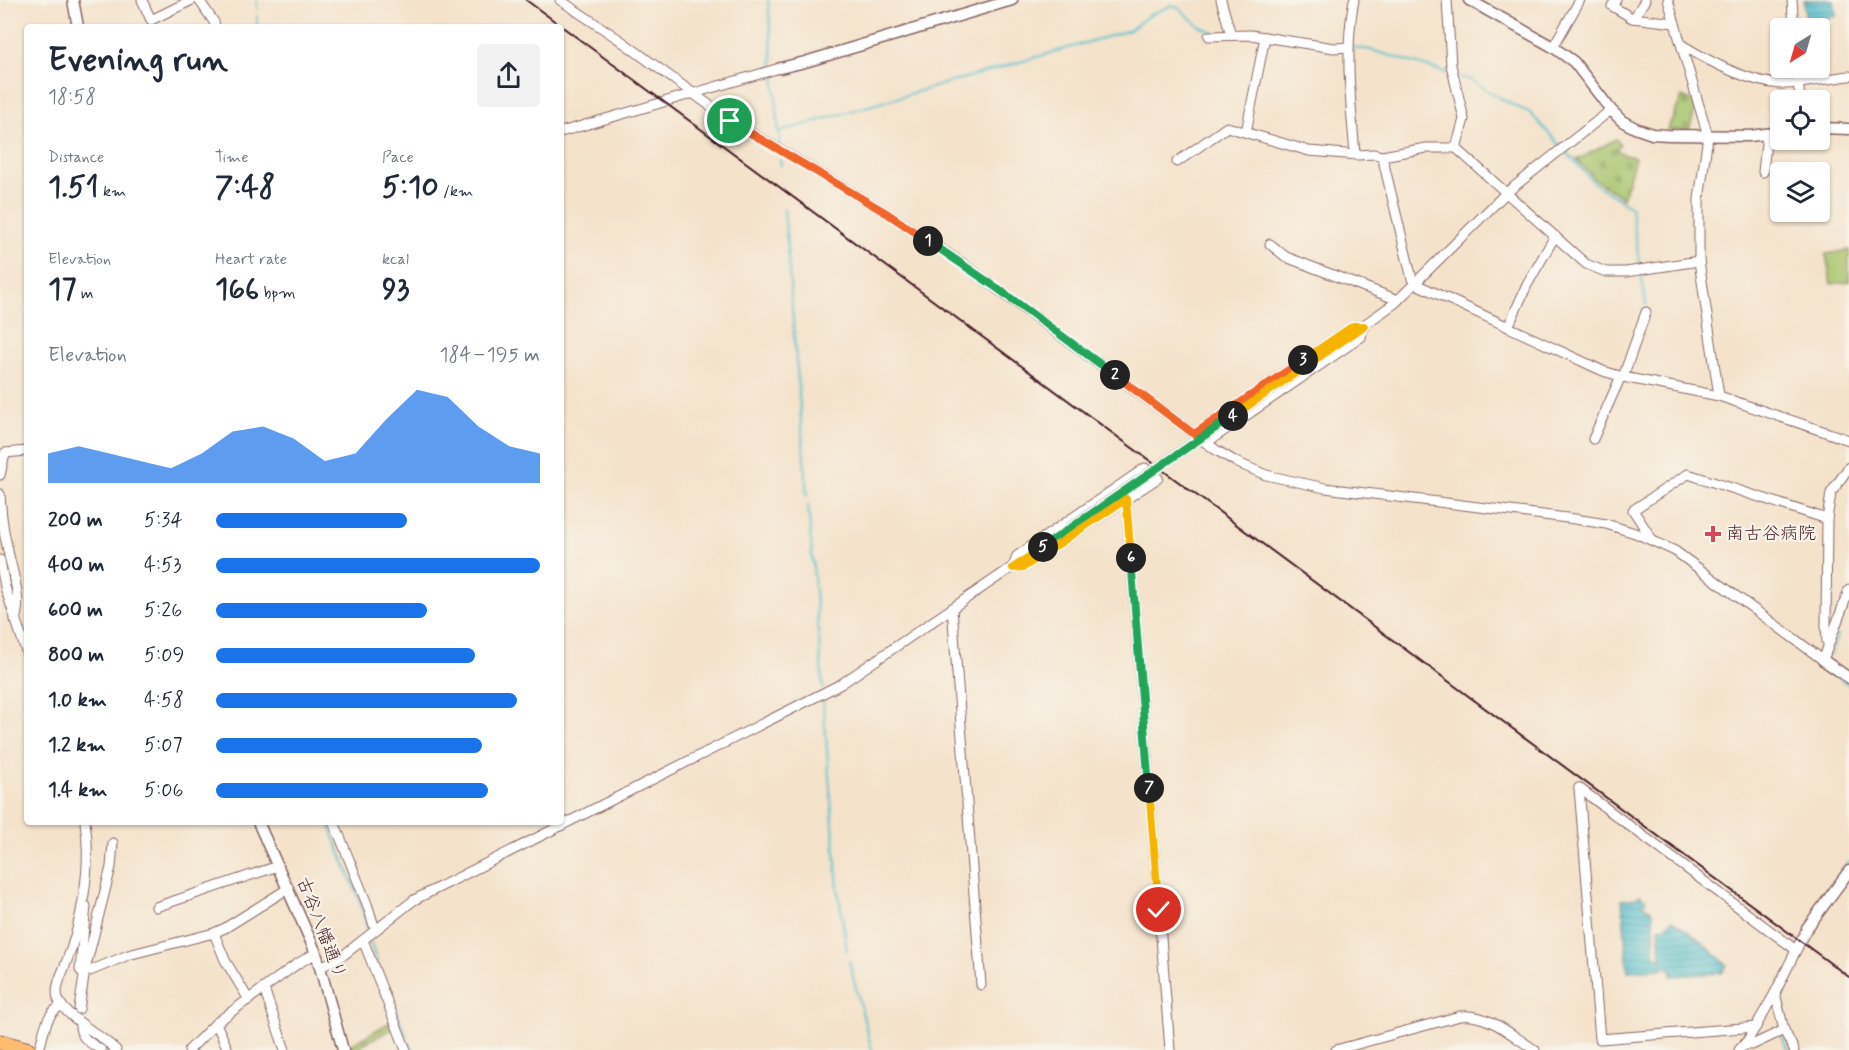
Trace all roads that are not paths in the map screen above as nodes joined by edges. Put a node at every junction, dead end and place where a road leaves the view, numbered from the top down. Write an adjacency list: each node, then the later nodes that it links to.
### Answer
1 (73, 0): 19 (street)
2 (142, 0): 3 (street)
3 (192, 0)
4 (199, 0): 20 (street)
5 (560, 0): 32 (street)
6 (1012, 0): 27 (street)
7 (1221, 0): 21 (street)
8 (1354, 0): 25 (street)
9 (1448, 0): 41 (street)
10 (1469, 0): 26 (street)
11 (1580, 0): 26 (street)
12 (1616, 0): 16 (street)
13 (1645, 0): 16 (street)
14 (1668, 0): 18 (street)
15 (1792, 0): 17 (street)
16 (1634, 18): 18 (street)
17 (1793, 18)
18 (1676, 23): 24 (street)
19 (77, 24)
20 (214, 24)
21 (1232, 35): 22 (street); 23 (street)
22 (1209, 36)
23 (1265, 37): 25 (street); 37 (street)
24 (1682, 45): 30 (street); 40 (street)
25 (1349, 47): 42 (street)
26 (1553, 47): 33 (street)
27 (780, 68): 32 (street)
28 (1849, 76): 30 (street)
29 (1798, 78): 30 (street)
30 (1798, 82): 31 (street)
31 (1799, 90)
32 (693, 93): 36 (street); 57 (street)
33 (1611, 110): 40 (street); 46 (street)
34 (1830, 128): 35 (street)
35 (1849, 129)
36 (564, 131)
37 (1246, 132): 42 (street); 44 (street)
38 (1767, 134): 39 (street); 40 (street); 45 (street)
39 (1770, 134)
40 (1708, 136): 49 (street)
41 (1456, 147): 43 (street); 46 (street)
42 (1355, 155): 43 (street)
43 (1382, 156): 50 (street)
44 (1178, 162)
45 (1763, 172)
46 (1506, 193): 47 (street); 50 (street)
47 (1555, 236): 49 (street); 54 (street)
48 (1270, 244): 51 (street)
49 (1699, 261): 56 (street)
50 (1416, 284): 51 (street); 54 (street)
51 (1398, 300): 53 (street)
52 (1646, 312): 55 (street)
53 (1364, 326): 57 (street); 60 (street); 72 (street, bridge)
54 (1508, 327): 55 (street)
55 (1622, 376): 56 (street); 58 (street)
56 (1719, 396): 59 (street)
57 (1194, 434): 60 (street)
58 (1593, 439)
59 (1849, 440)
60 (1206, 443): 70 (street)
61 (2, 450): 62 (street); 65 (street)
62 (24, 451)
63 (1849, 467): 69 (street)
64 (1145, 468): 72 (street)
65 (0, 475)
66 (1158, 477): 68 (street)
67 (0, 494): 75 (street)
68 (1126, 499): 72 (street); 120 (street)
69 (1827, 519): 70 (street); 77 (street)
70 (1653, 541): 78 (street)
71 (0, 560): 75 (street)
72 (1013, 568): 74 (street)
73 (1849, 590): 77 (street)
74 (952, 608): 80 (street); 99 (street)
75 (15, 620): 76 (street)
76 (24, 646)
77 (1828, 647): 78 (street)
78 (1823, 660): 79 (street)
79 (1849, 678)
80 (564, 824)
81 (85, 825): 89 (street)
82 (259, 825): 86 (street, 古谷八幡通り)
83 (335, 825): 92 (street)
84 (563, 825): 92 (street)
85 (113, 843): 98 (street)
86 (279, 866): 88 (street, 古谷八幡通り); 90 (street)
87 (1847, 877): 91 (street)
88 (289, 888): 93 (street); 96 (street, 古谷八幡通り)
89 (83, 895): 98 (street); 103 (street)
90 (156, 907)
91 (1807, 928): 95 (street)
92 (375, 929): 94 (street)
93 (214, 933): 98 (street); 102 (street)
94 (363, 940): 97 (street); 119 (street)
95 (1796, 950): 101 (street); 107 (street)
96 (316, 953): 97 (street, 古谷八幡通り); 100 (street)
97 (321, 967): 118 (street, 古谷八幡通り)
98 (85, 972): 104 (street)
99 (981, 985)
100 (264, 989): 102 (street); 117 (street)
101 (1775, 993): 107 (street); 108 (street)
102 (249, 1000): 105 (street)
103 (62, 1006): 112 (street); 114 (street)
104 (79, 1009)
105 (216, 1023): 115 (street); 116 (street)
106 (80, 1024): 113 (street)
107 (1756, 1027): 110 (street)
108 (1784, 1030): 110 (street); 123 (street)
109 (0, 1042): 111 (highway)
110 (1741, 1048)
111 (25, 1049)
112 (39, 1050)
113 (101, 1050)
114 (116, 1050)
115 (189, 1050)
116 (228, 1050)
117 (285, 1050)
118 (343, 1050)
119 (406, 1050)
120 (1170, 1050)
121 (1336, 1050): 122 (street)
122 (1535, 1050)
123 (1794, 1050)

